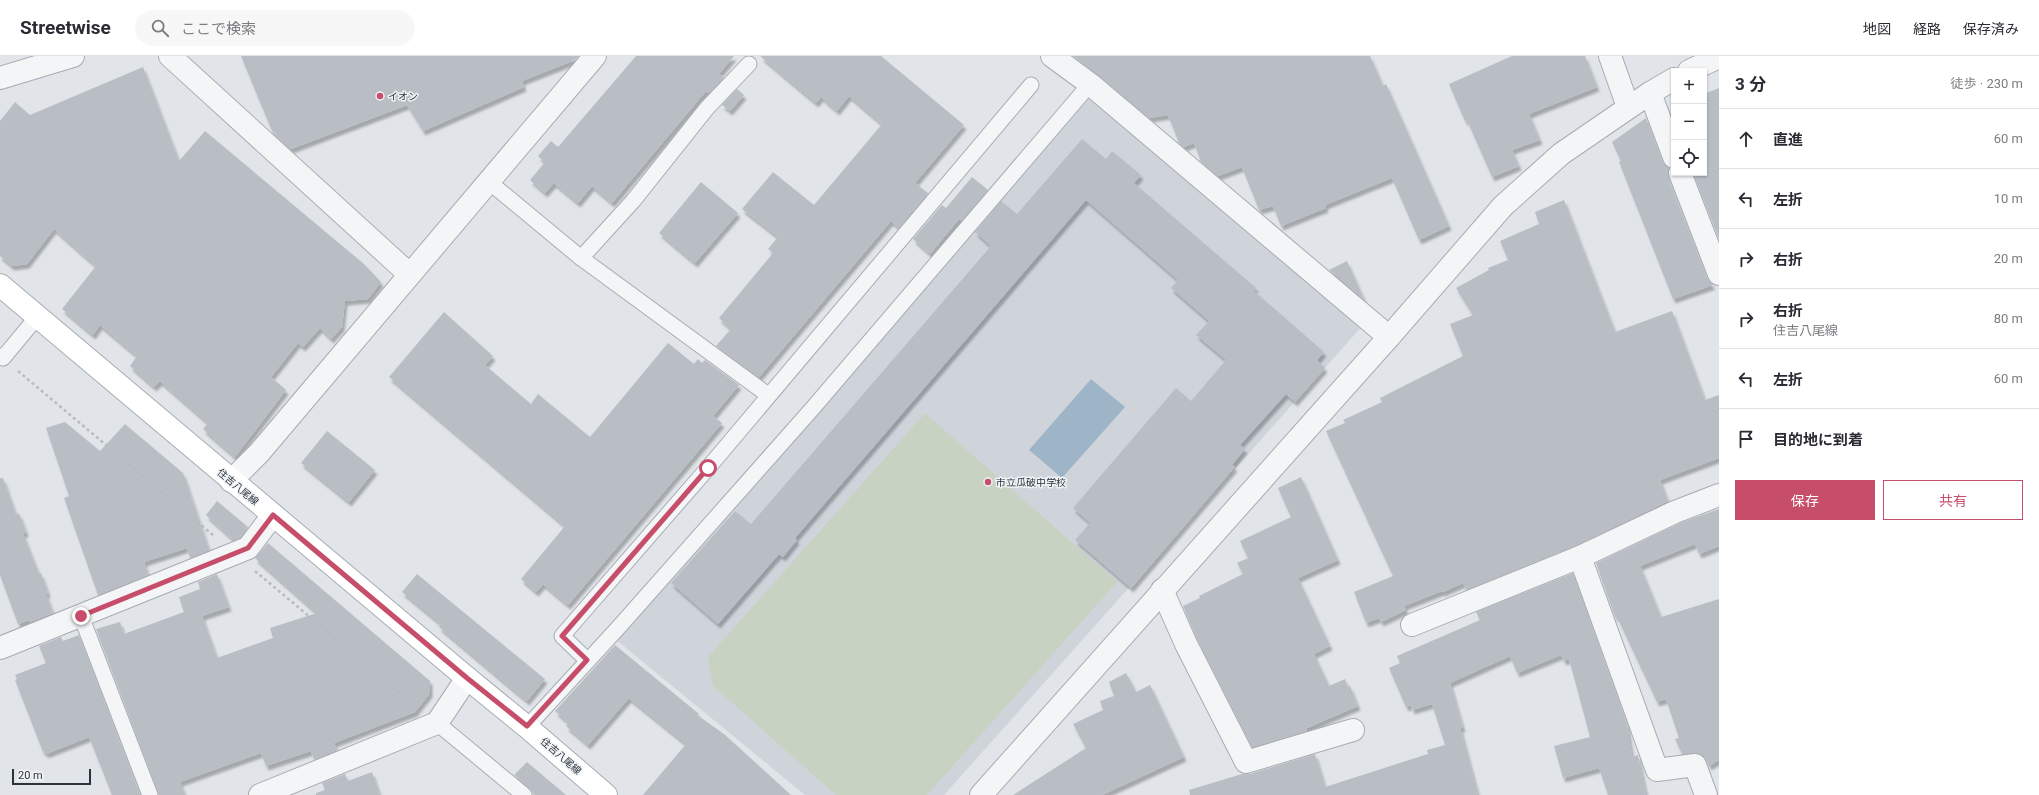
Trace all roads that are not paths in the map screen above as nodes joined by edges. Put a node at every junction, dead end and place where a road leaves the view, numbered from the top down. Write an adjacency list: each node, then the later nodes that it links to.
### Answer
1 (72, 56): 9 (street)
2 (170, 56): 19 (street)
3 (595, 56): 17 (street)
4 (1052, 56): 11 (street)
5 (1610, 56): 14 (street)
6 (1712, 58): 8 (street)
7 (749, 64): 18 (lane)
8 (1694, 68)
9 (0, 78)
10 (1671, 81): 13 (street)
11 (1090, 84): 23 (street); 34 (lane)
12 (1031, 85): 25 (lane)
13 (1650, 93): 14 (street); 15 (street)
14 (1628, 107): 23 (street)
15 (1671, 149)
16 (1681, 176): 20 (street)
17 (488, 181): 18 (lane); 19 (street)
18 (582, 258): 25 (lane)
19 (409, 274): 26 (street)
20 (1719, 274)
21 (0, 285): 22 (main road, 住吉八尾線)
22 (37, 317): 24 (lane); 26 (main road, 住吉八尾線)
23 (1389, 337): 30 (street)
24 (1, 357)
25 (768, 395): 34 (lane)
26 (231, 481): 28 (main road, 住吉八尾線)
27 (1719, 495): 29 (street)
28 (273, 515): 31 (street); 35 (main road, 住吉八尾線)
29 (1580, 557): 32 (street); 44 (street)
30 (1162, 590): 38 (street); 43 (street)
31 (81, 616): 33 (street); 39 (lane)
32 (1412, 625)
33 (0, 648)
34 (587, 660): 37 (lane)
35 (467, 678): 36 (street); 37 (main road, 住吉八尾線)
36 (437, 723): 40 (street); 41 (lane)
37 (527, 726): 42 (main road, 住吉八尾線)
38 (1353, 730)
39 (150, 795)
40 (260, 795)
41 (524, 795)
42 (606, 795)
43 (981, 795)
44 (1706, 795)

